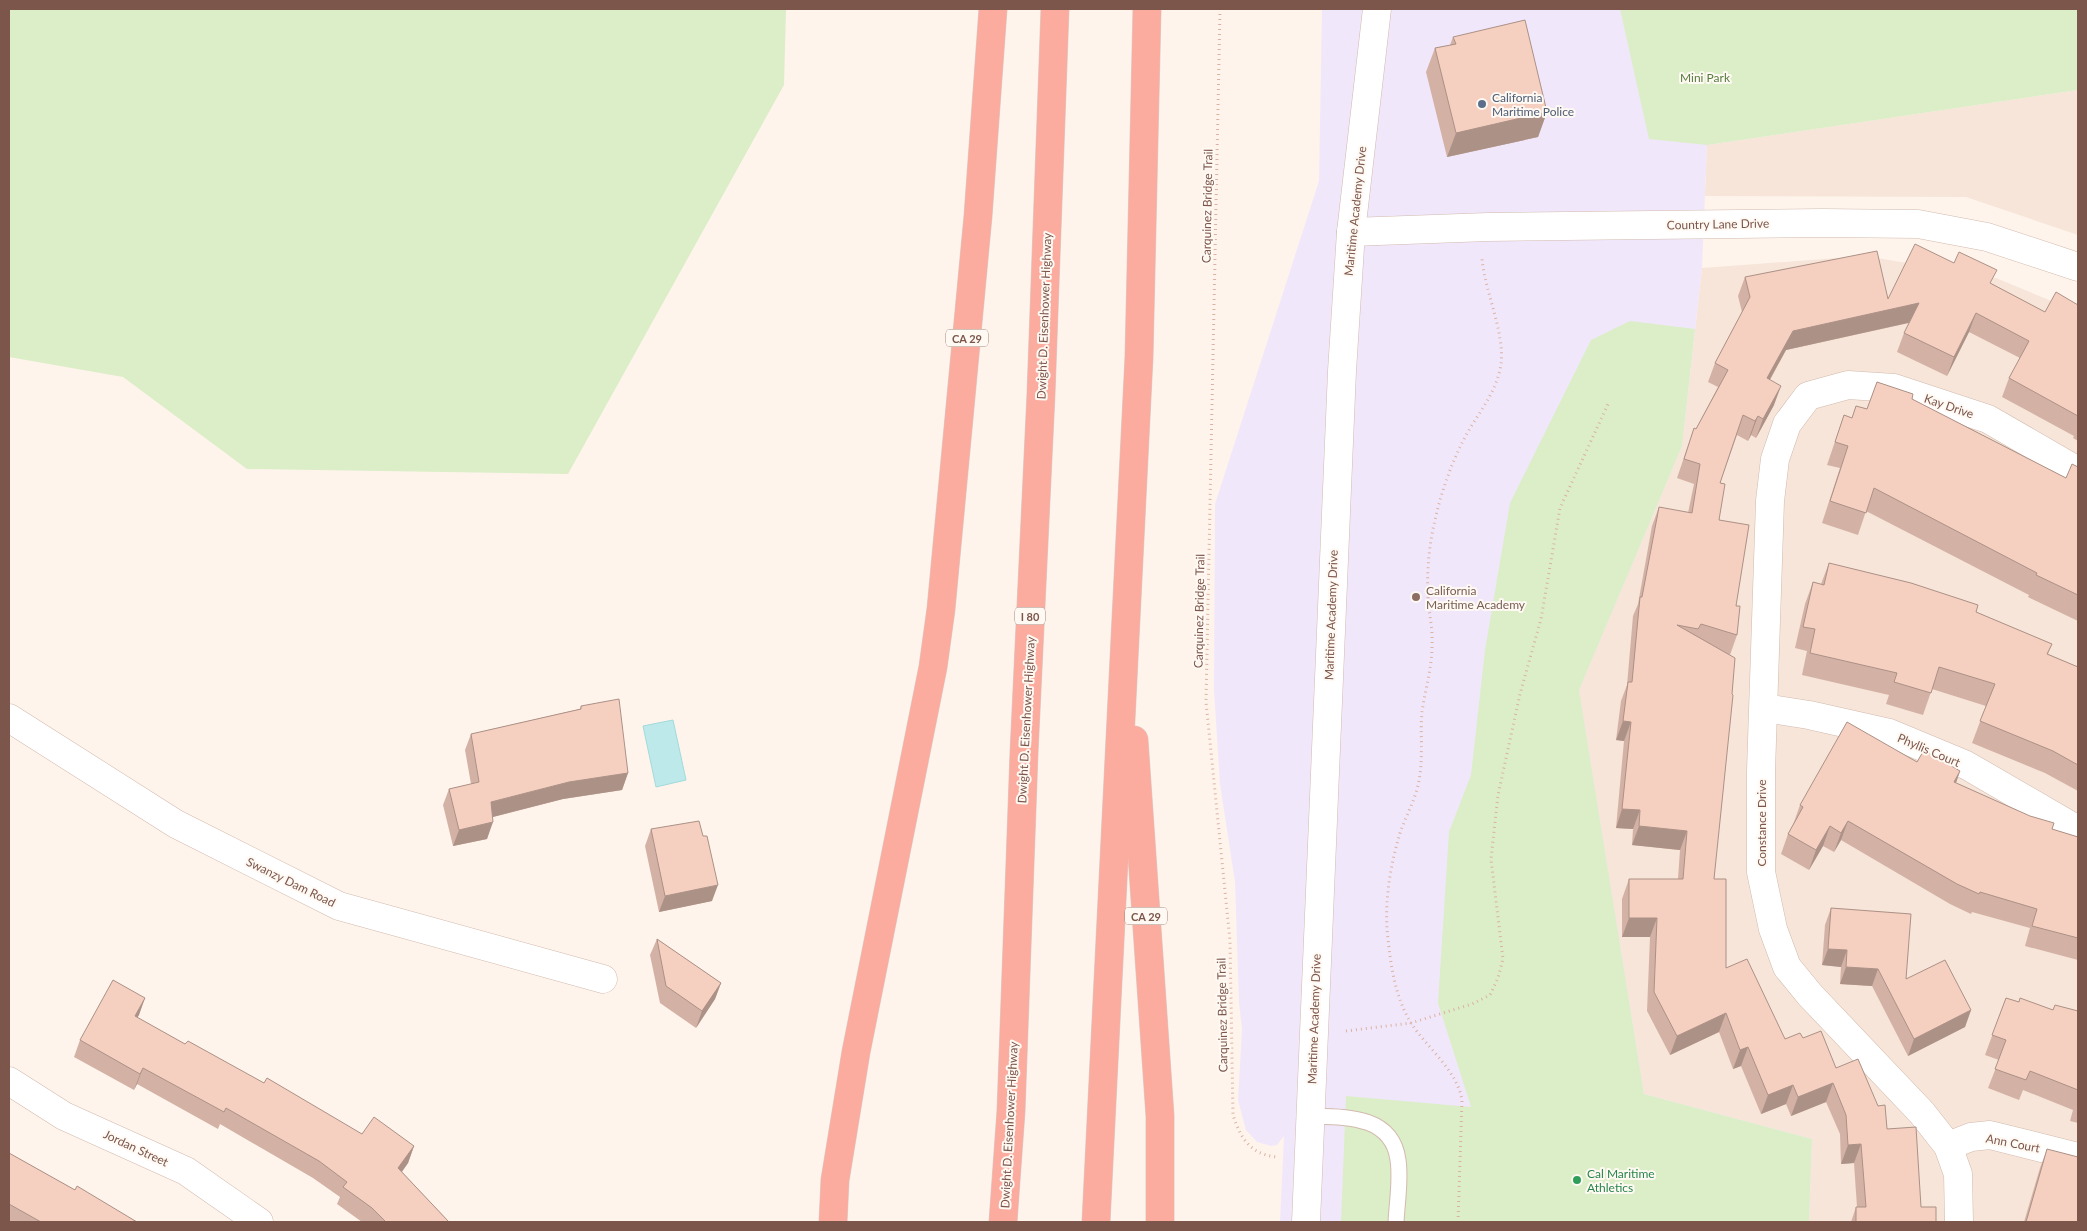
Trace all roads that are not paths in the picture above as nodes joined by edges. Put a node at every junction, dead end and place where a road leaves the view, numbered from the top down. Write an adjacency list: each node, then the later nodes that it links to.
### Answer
1 (993, 9): 19 (highway, CA 29)
2 (1055, 9): 20 (highway, Dwight D. Eisenhower Highway / I 80)
3 (1147, 9): 9 (highway)
4 (1378, 9): 5 (street, Maritime Academy Drive)
5 (1351, 232): 6 (street, Country Lane Drive); 15 (street, Maritime Academy Drive)
6 (2078, 267)
7 (1808, 396): 8 (street, Kay Drive); 10 (street, Constance Drive)
8 (2078, 471)
9 (1125, 611): 21 (highway); 22 (highway, CA 29)
10 (1764, 708): 12 (street, Phyllis Court); 16 (street, Constance Drive)
11 (9, 718): 13 (street, Swanzy Dam Road)
12 (2078, 830)
13 (602, 979)
14 (9, 1081): 18 (street, Jordan Street)
15 (1310, 1116): 23 (street, Maritime Academy Drive); 24 (lane)
16 (1948, 1146): 17 (street, Ann Court); 25 (street, Constance Drive)
17 (2078, 1157)
18 (259, 1222)
19 (833, 1222)
20 (1003, 1222)
21 (1096, 1222)
22 (1160, 1222)
23 (1306, 1222)
24 (1396, 1222)
25 (1959, 1222)

